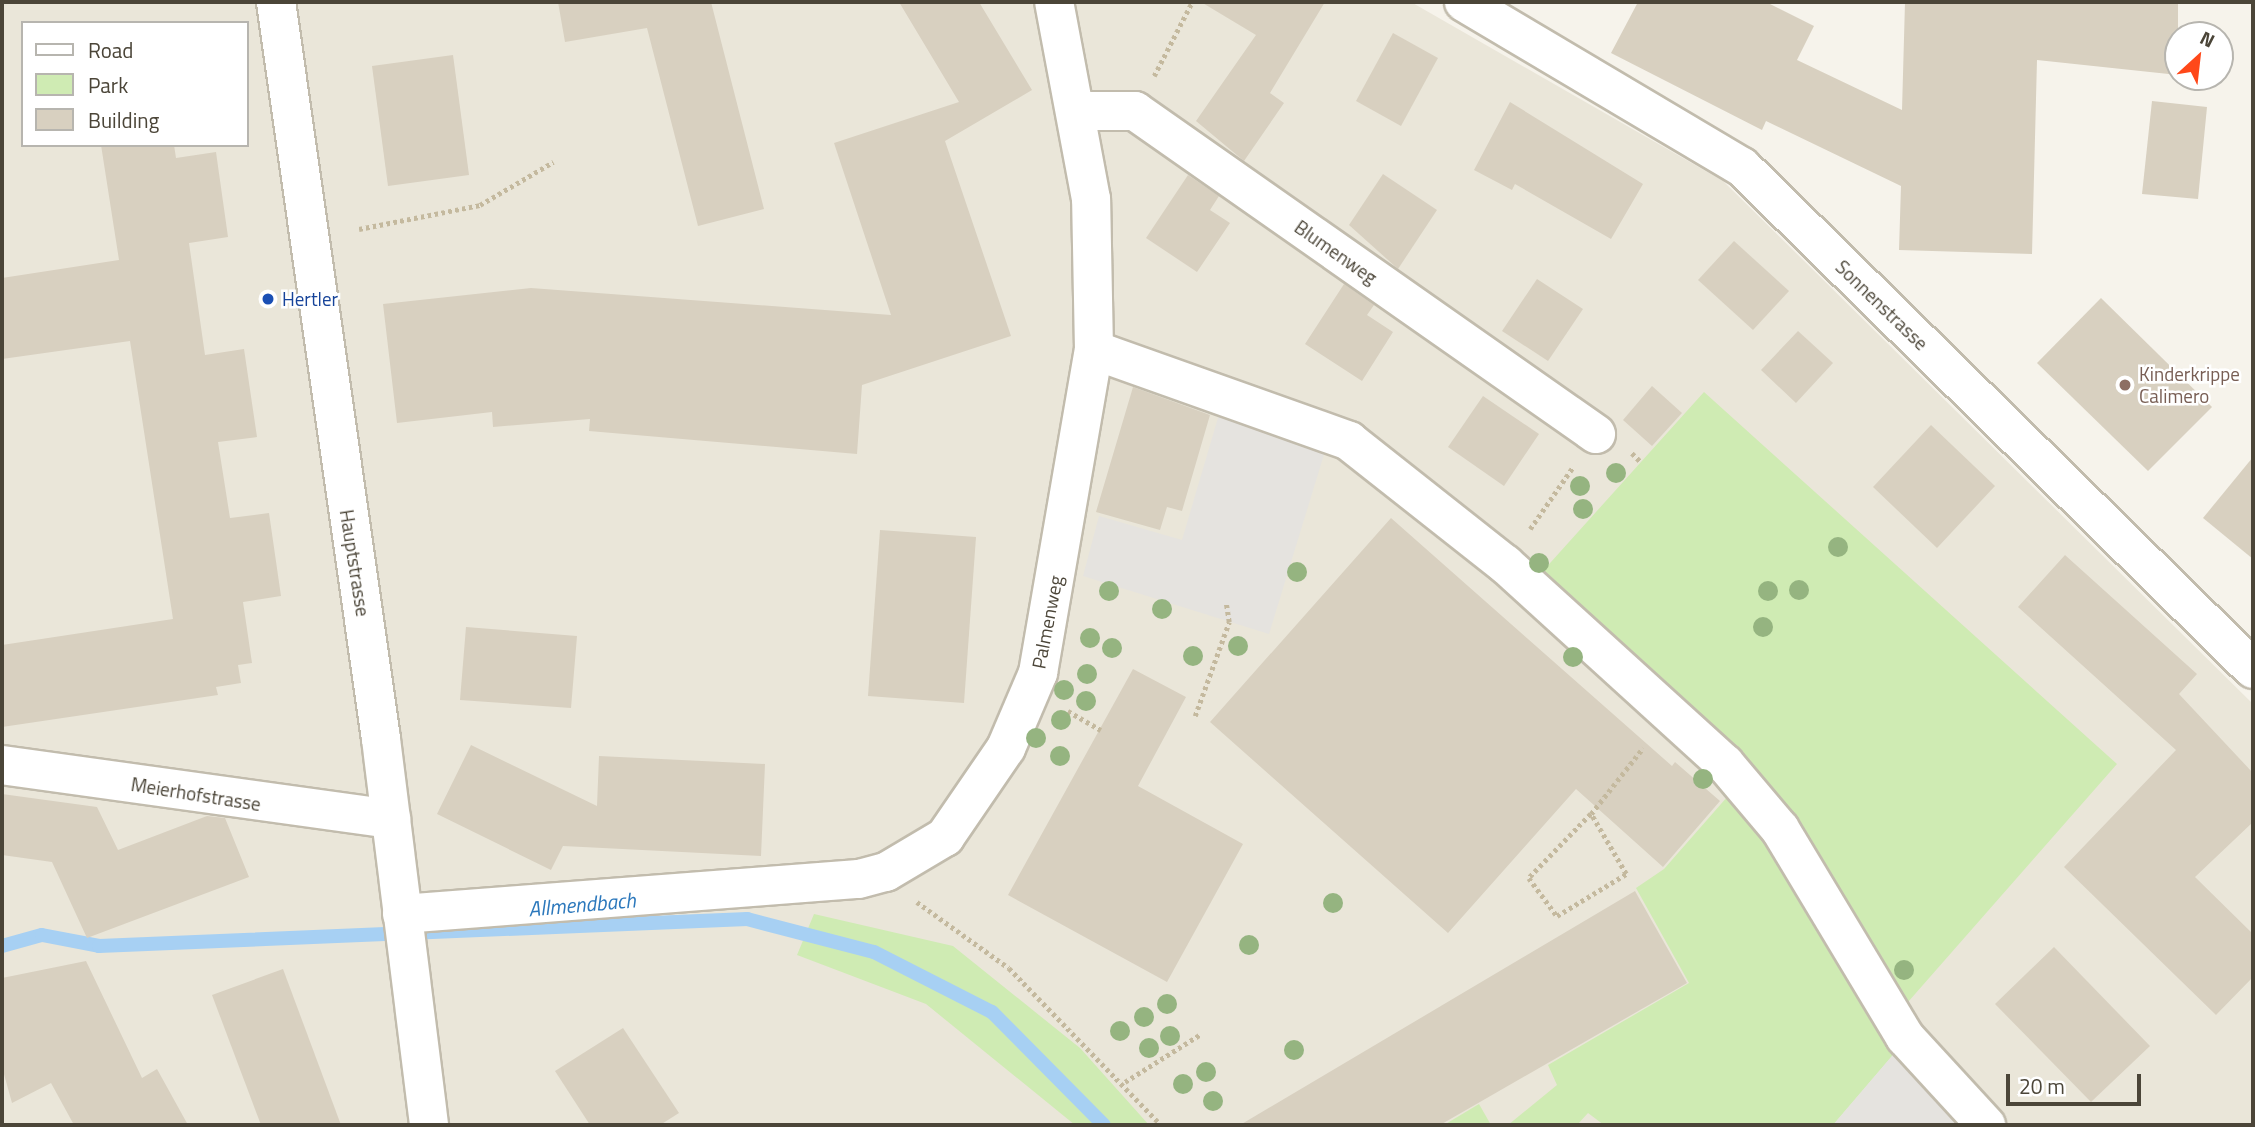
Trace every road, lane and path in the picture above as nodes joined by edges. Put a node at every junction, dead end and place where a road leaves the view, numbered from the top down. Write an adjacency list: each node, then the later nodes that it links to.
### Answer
1 (276, 2): 19 (street, Hauptstrasse)
2 (1054, 2): 5 (street, Palmenweg)
3 (1192, 2): 6 (path)
4 (1464, 2): 14 (street, Sonnenstrasse)
5 (1076, 111): 6 (street); 9 (street, Palmenweg)
6 (1135, 111): 10 (street, Blumenweg)
7 (553, 162): 8 (path)
8 (359, 229)
9 (1094, 350): 12 (street); 20 (street, Palmenweg)
10 (1591, 431): 11 (path); 12 (path)
11 (1641, 461)
12 (1505, 564): 26 (street)
13 (1226, 603): 15 (path)
14 (2253, 669)
15 (1195, 716)
16 (1645, 746): 18 (path)
17 (2, 765): 19 (street, Meierhofstrasse)
18 (1591, 814): 18 (path)
19 (391, 819): 21 (street, Hauptstrasse)
20 (886, 872): 21 (street, Palmenweg); 23 (path)
21 (402, 914): 24 (street, Hauptstrasse)
22 (1201, 1034): 23 (path)
23 (1125, 1082): 25 (path)
24 (429, 1125)
25 (1161, 1125)
26 (1986, 1125)

